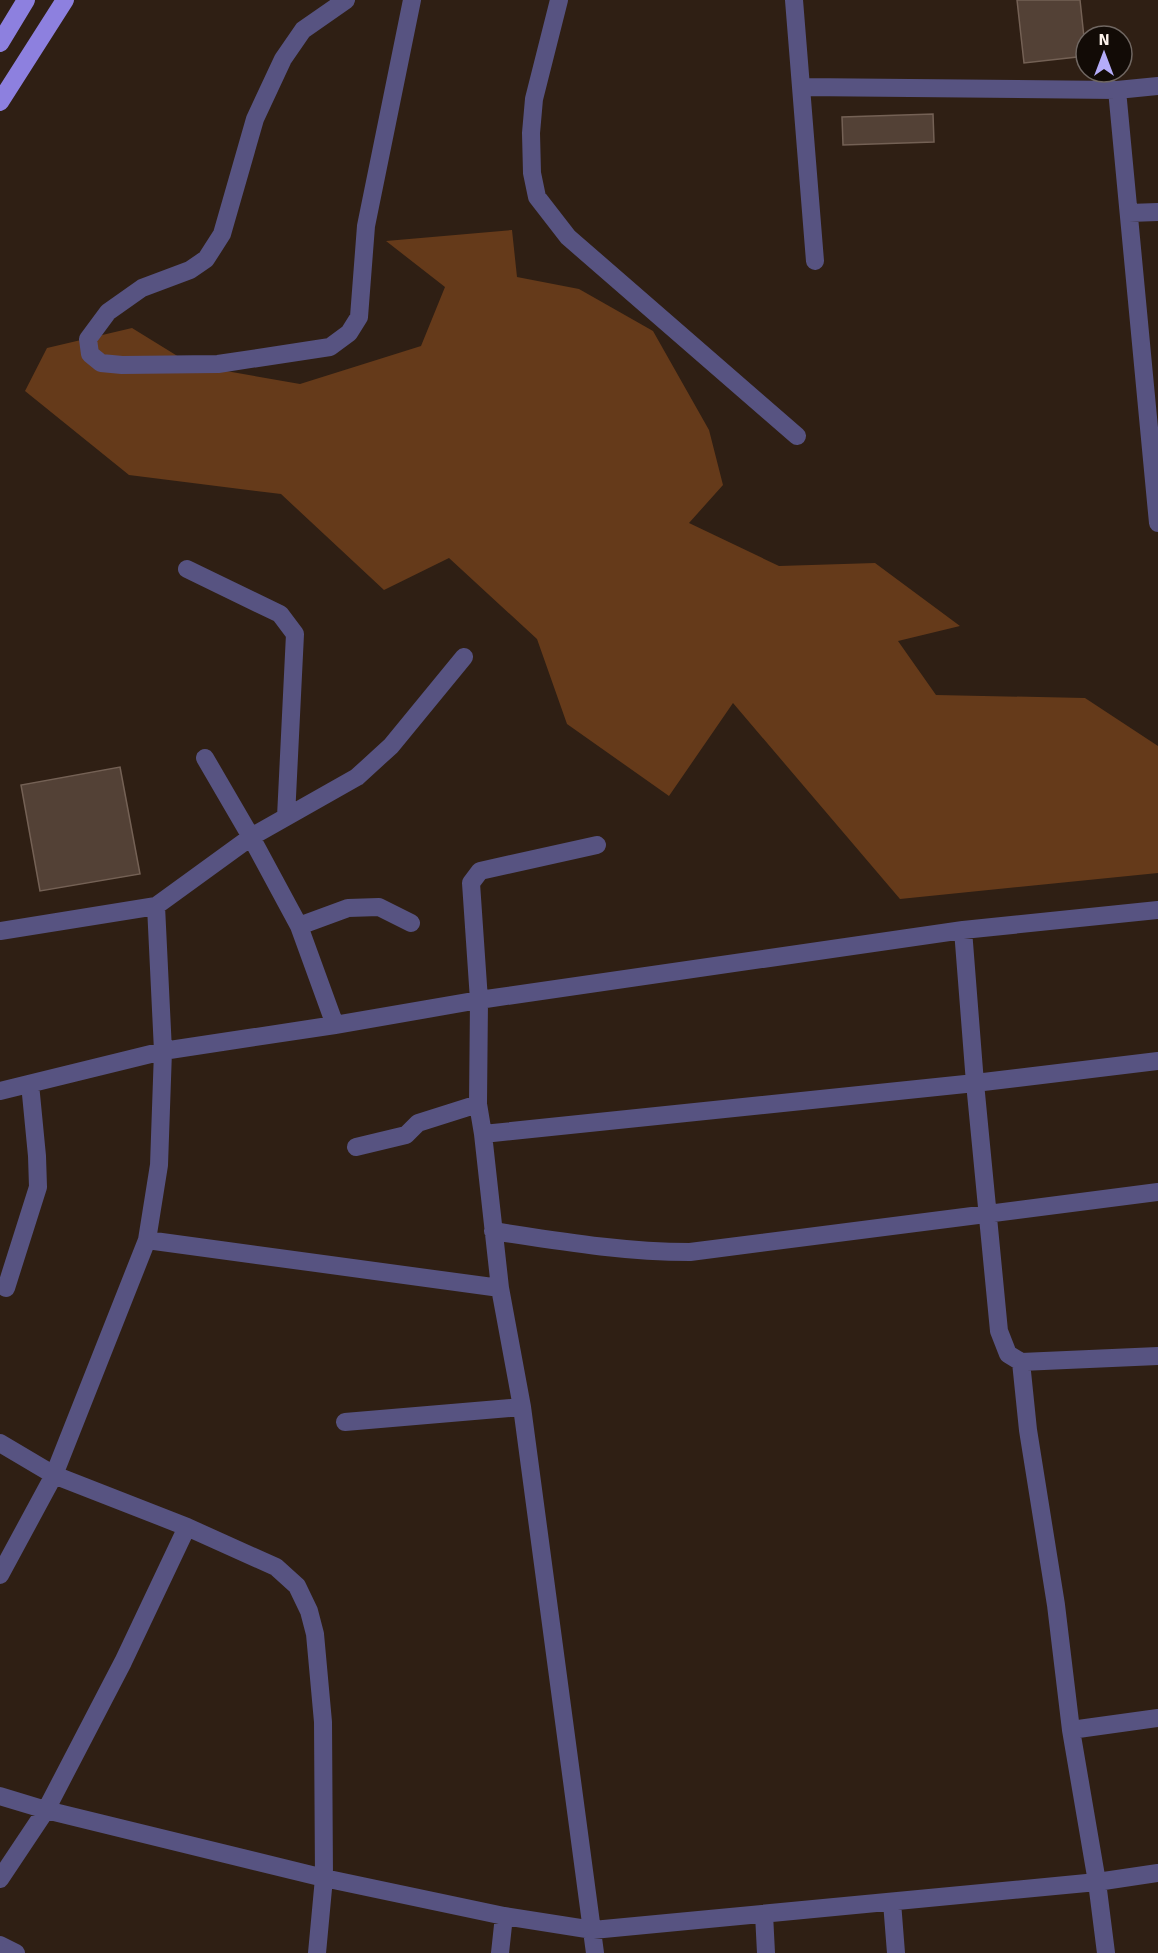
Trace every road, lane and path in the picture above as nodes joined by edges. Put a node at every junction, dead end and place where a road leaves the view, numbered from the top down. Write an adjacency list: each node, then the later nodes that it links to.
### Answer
1 (26, 0): 7 (main road)
2 (65, 0): 11 (main road)
3 (346, 0): 4 (street)
4 (412, 0)
5 (560, 0): 15 (street)
6 (794, 0): 9 (street)
7 (0, 43)
8 (1158, 86): 10 (street)
9 (802, 87): 10 (street); 14 (street)
10 (1117, 90): 13 (street)
11 (0, 102)
12 (1158, 212): 13 (street)
13 (1129, 213): 16 (street)
14 (815, 261)
15 (797, 436)
16 (1158, 523)
17 (187, 569): 20 (street)
18 (465, 657): 20 (street)
19 (205, 758): 21 (street)
20 (286, 817): 21 (street)
21 (251, 837): 23 (street); 26 (street)
22 (597, 844): 29 (street)
23 (156, 906): 28 (street); 31 (street)
24 (1158, 910): 27 (street)
25 (411, 923): 26 (street)
26 (299, 926): 30 (street)
27 (963, 930): 29 (street); 33 (street)
28 (0, 931)
29 (479, 1000): 30 (street); 36 (street)
30 (335, 1025): 31 (street)
31 (163, 1051): 34 (street); 42 (street)
32 (1158, 1061): 33 (street)
33 (975, 1083): 37 (street); 40 (street)
34 (30, 1084): 35 (street); 43 (street)
35 (0, 1091)
36 (478, 1104): 37 (street); 38 (street)
37 (483, 1134): 41 (street)
38 (356, 1147)
39 (1158, 1192): 40 (street)
40 (987, 1213): 41 (street); 46 (street)
41 (493, 1231): 44 (street)
42 (147, 1240): 44 (street); 50 (street)
43 (6, 1288)
44 (500, 1288): 47 (street)
45 (1158, 1356): 46 (street)
46 (1021, 1362): 54 (street)
47 (522, 1407): 48 (street); 64 (street)
48 (345, 1422)
49 (0, 1443): 50 (street)
50 (54, 1475): 51 (street); 52 (street)
51 (187, 1527): 56 (street); 58 (street)
52 (0, 1575)
53 (1158, 1718): 54 (street)
54 (1071, 1730): 60 (street)
55 (0, 1796): 56 (street)
56 (46, 1810): 58 (street); 59 (street)
57 (1158, 1873): 60 (street)
58 (324, 1878): 63 (street); 67 (street)
59 (0, 1879)
60 (1097, 1882): 61 (street); 72 (street)
61 (892, 1902): 62 (street); 71 (street)
62 (764, 1914): 64 (street); 70 (street)
63 (504, 1916): 64 (street); 68 (street)
64 (592, 1930): 69 (street)
65 (0, 1945): 66 (street)
66 (16, 1953)
67 (317, 1953)
68 (500, 1953)
69 (595, 1953)
70 (766, 1953)
71 (896, 1953)
72 (1106, 1953)

